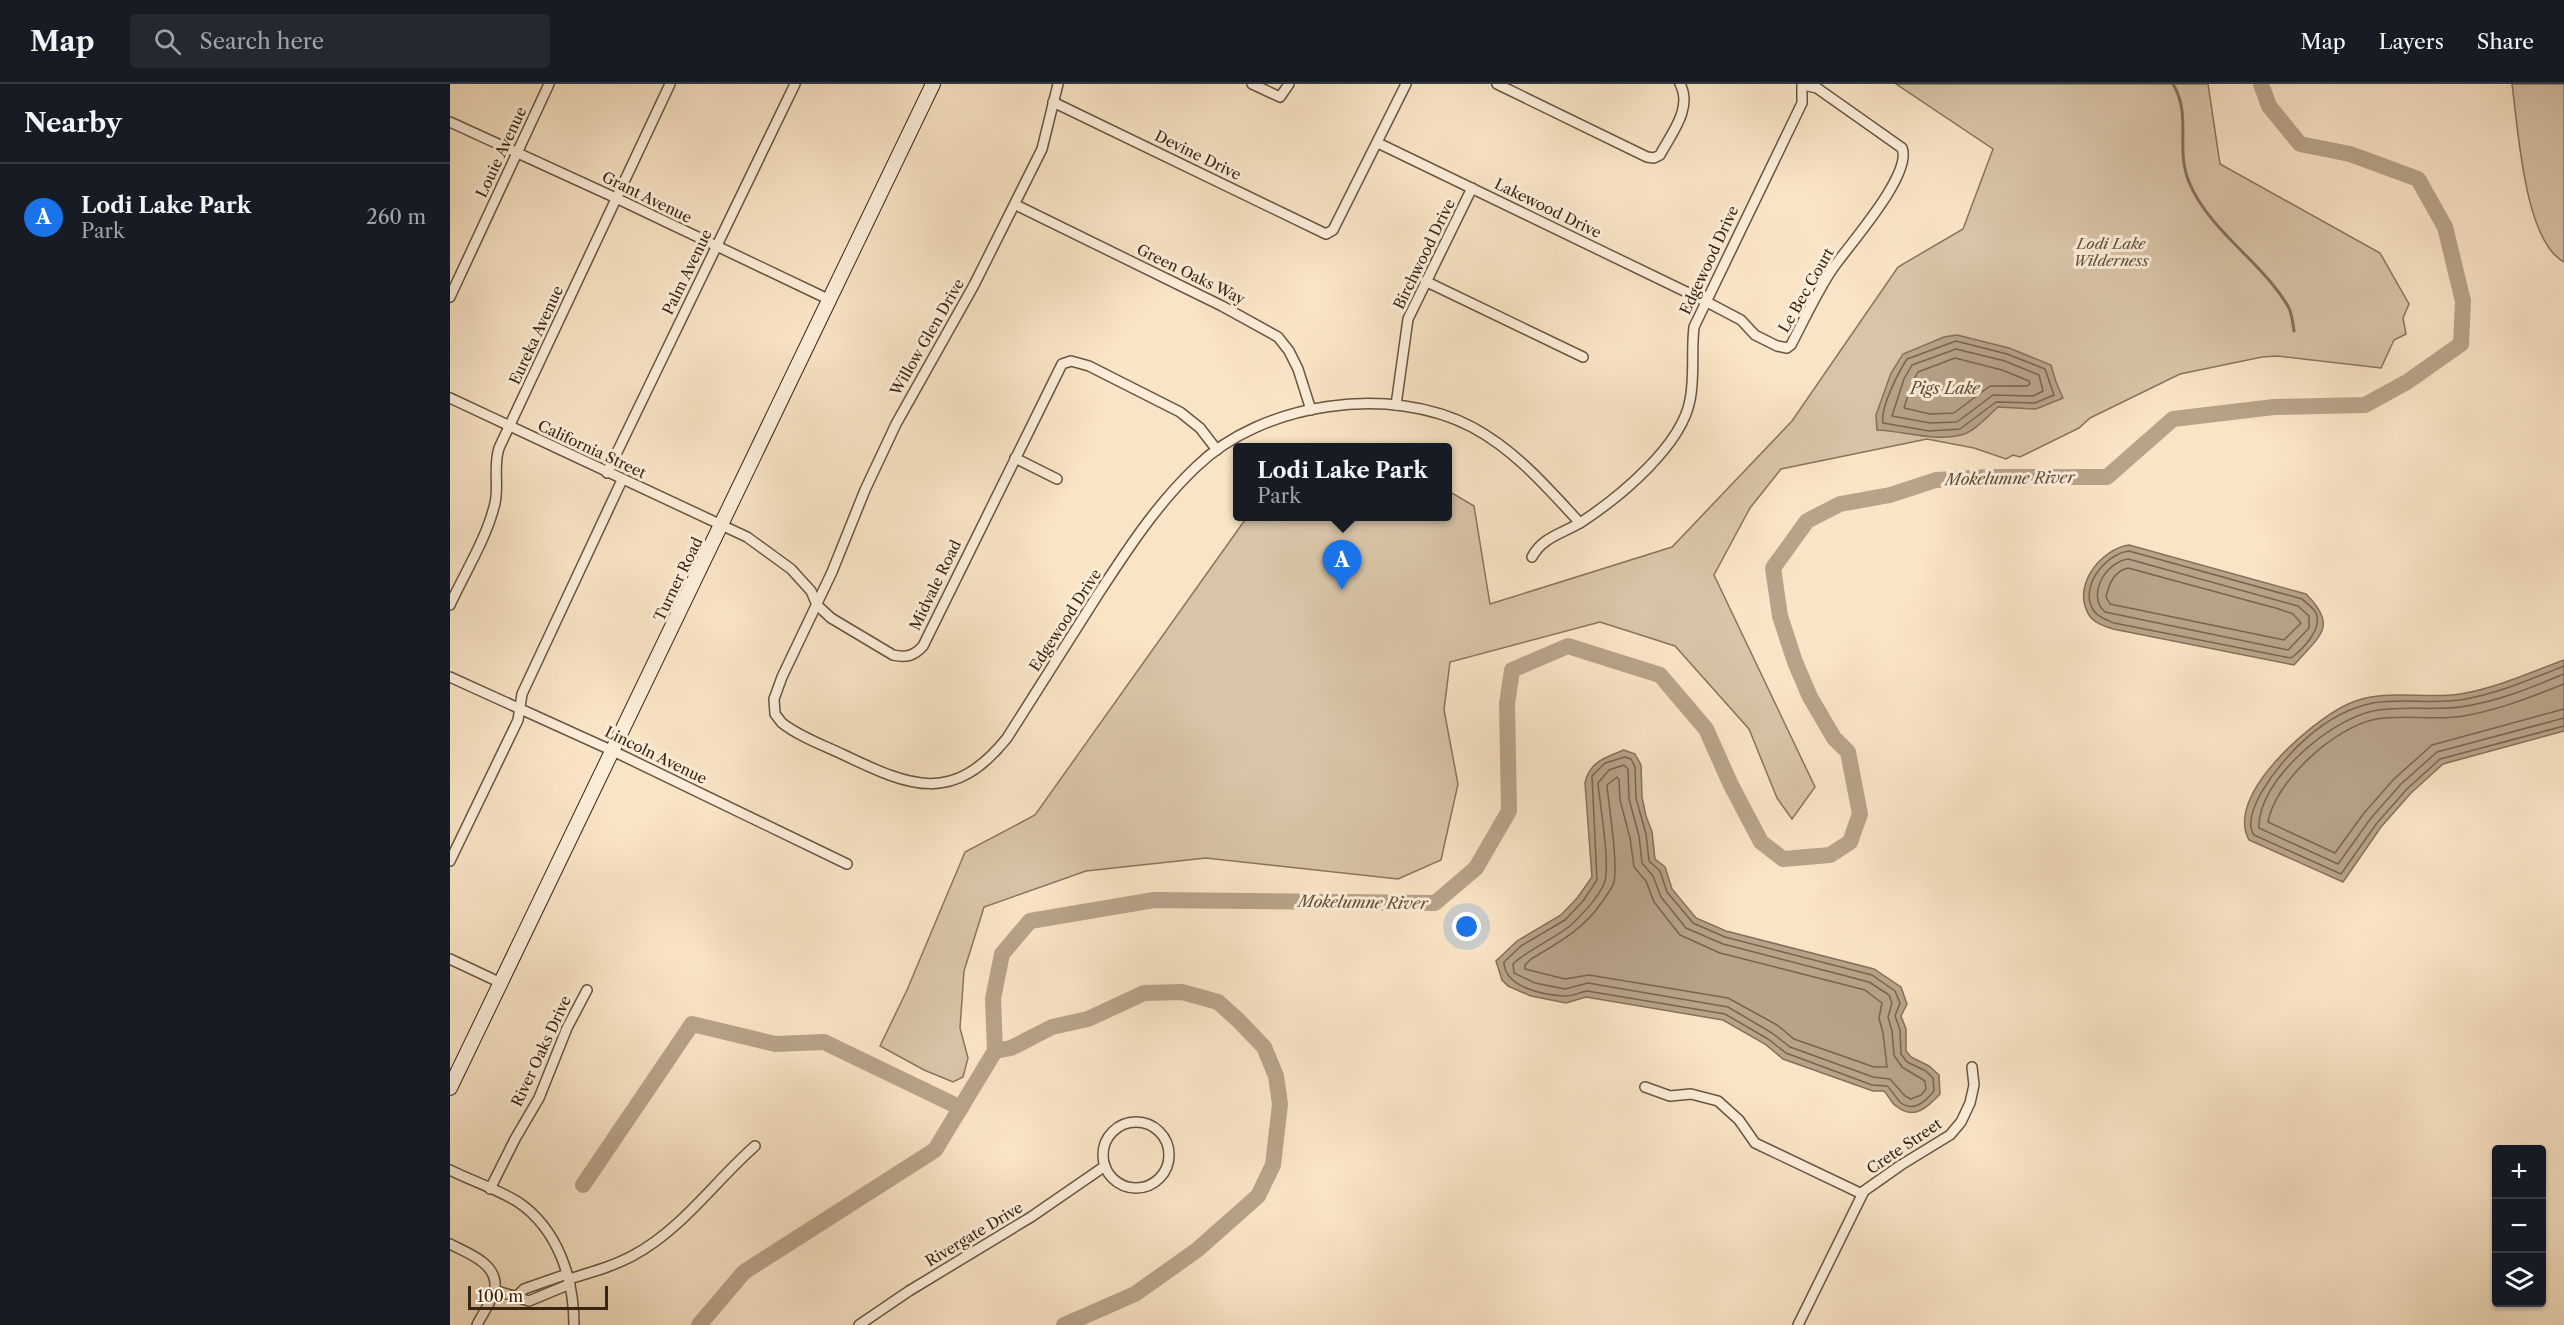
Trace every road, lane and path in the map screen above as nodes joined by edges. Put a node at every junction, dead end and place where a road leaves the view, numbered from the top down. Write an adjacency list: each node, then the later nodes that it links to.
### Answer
1 (549, 84): 15 (street, Louie Avenue)
2 (670, 84): 17 (street, Eureka Avenue)
3 (795, 84): 19 (street, Palm Avenue)
4 (1058, 84): 12 (street, Willow Glen Drive)
5 (1252, 84): 6 (street)
6 (1289, 84)
7 (1406, 84): 14 (street)
8 (1497, 84): 9 (street)
9 (1680, 84)
10 (929, 85): 22 (main road, Turner Road)
11 (1803, 85): 23 (street, Edgewood Drive); 23 (street, Le Bec Court)
12 (1053, 102): 14 (street, Devine Drive); 18 (street, Willow Glen Drive)
13 (450, 122): 15 (street, Grant Avenue)
14 (1378, 143): 16 (street, Lakewood Drive)
15 (518, 153): 17 (street, Grant Avenue); 21 (street, Louie Avenue)
16 (1472, 188): 20 (street, Birchwood Drive); 23 (street, Lakewood Drive)
17 (616, 198): 19 (street, Grant Avenue); 28 (street, Eureka Avenue)
18 (1016, 205): 27 (street, Green Oaks Way); 38 (street, Willow Glen Drive)
19 (716, 247): 22 (street, Grant Avenue); 31 (street, Palm Avenue)
20 (1425, 281): 24 (street); 26 (street, Birchwood Drive)
21 (450, 297)
22 (830, 300): 35 (main road, Turner Road)
23 (1705, 301): 34 (street, Edgewood Drive)
24 (1583, 357)
25 (450, 398): 28 (street, California Street)
26 (1396, 405): 27 (street, Edgewood Drive); 34 (street, Edgewood Drive)
27 (1311, 410): 29 (street, Edgewood Drive)
28 (510, 426): 31 (street, California Street); 37 (street, Eureka Avenue)
29 (1217, 450): 30 (street, Midvale Road); 38 (street, Edgewood Drive)
30 (1015, 458): 32 (street); 38 (street, Midvale Road)
31 (607, 473): 33 (street, California Street)
32 (1057, 479)
33 (622, 480): 35 (street, California Street); 40 (street)
34 (1580, 523): 36 (street, Edgewood Drive)
35 (722, 526): 38 (street); 41 (main road, Turner Road)
36 (1532, 556)
37 (450, 605)
38 (817, 605)
39 (450, 677): 40 (street, Lincoln Avenue)
40 (520, 708): 41 (street, Lincoln Avenue); 42 (street)
41 (613, 751): 43 (street, Lincoln Avenue); 45 (main road, Turner Road)
42 (450, 861)
43 (847, 864)
44 (450, 959): 45 (street)
45 (501, 983): 49 (main road, Turner Road)
46 (587, 990): 53 (street, River Oaks Drive)
47 (1972, 1067): 54 (street, Crete Street)
48 (1645, 1087): 54 (street)
49 (450, 1088)
50 (755, 1146): 56 (street)
51 (1105, 1166): 51 (street); 60 (street, Rivergate Drive)
52 (450, 1170): 53 (street)
53 (490, 1189): 56 (street)
54 (1862, 1194): 61 (street, Crete Street)
55 (450, 1244): 57 (street)
56 (569, 1279): 57 (street); 59 (street)
57 (494, 1290): 58 (street)
58 (477, 1325)
59 (574, 1325)
60 (859, 1325)
61 (1798, 1325)

